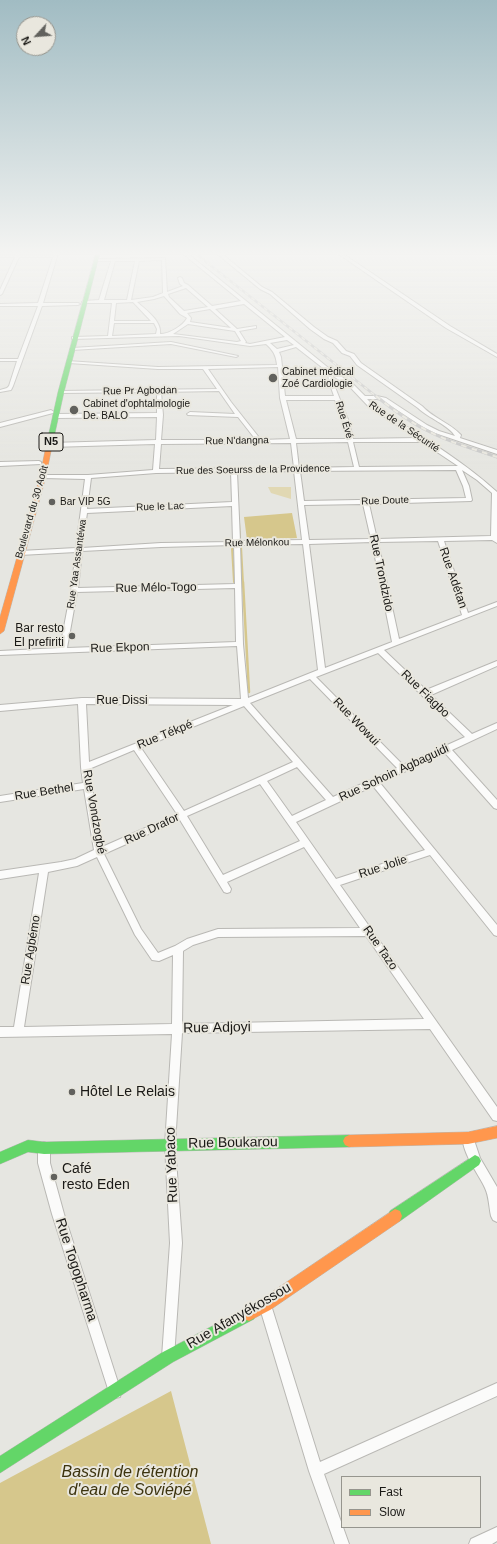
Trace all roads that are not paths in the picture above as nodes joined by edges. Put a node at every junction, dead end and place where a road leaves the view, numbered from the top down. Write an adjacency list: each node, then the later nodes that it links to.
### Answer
1 (33, 325): 27 (street)
2 (74, 325): 39 (main road, Boulevard du 30 Août / N5)
3 (77, 325): 17 (main road, Boulevard du 30 Août / N5)
4 (112, 325): 16 (street)
5 (157, 325): 14 (street)
6 (184, 325): 15 (street)
7 (201, 325): 13 (street)
8 (230, 325): 13 (street)
9 (273, 325): 18 (street, Rue de la Sécurité)
10 (309, 325): 44 (street)
11 (445, 325): 25 (street)
12 (254, 327): 13 (street)
13 (236, 330): 20 (street)
14 (158, 335): 15 (street); 16 (street)
15 (167, 336): 20 (street)
16 (110, 337): 17 (street)
17 (74, 338): 22 (main road, Boulevard du 30 Août / N5)
18 (289, 338): 19 (street); 21 (street, Rue de la Sécurité)
19 (267, 342): 20 (street); 23 (street)
20 (235, 344)
21 (298, 345): 23 (street); 31 (street, Rue de la Sécurité)
22 (72, 349): 24 (street); 28 (main road, Boulevard du 30 Août / N5)
23 (276, 351): 29 (street)
24 (236, 356)
25 (497, 356)
26 (0, 360): 27 (street)
27 (21, 360): 33 (street)
28 (68, 362): 30 (street); 34 (main road, Boulevard du 30 Août / N5)
29 (279, 366): 30 (street); 36 (street)
30 (205, 368): 32 (street)
31 (330, 372): 37 (street, Rue Évé); 38 (street, Rue de la Sécurité)
32 (220, 390): 35 (street, Rue Pr Agbodan); 42 (street)
33 (0, 391)
34 (61, 392): 35 (street, Rue Pr Agbodan); 39 (main road, Boulevard du 30 Août / N5)
35 (159, 392): 41 (street)
36 (283, 398): 37 (street); 46 (street)
37 (337, 398): 48 (street, Rue Évé)
38 (362, 398): 44 (street); 47 (street, Rue de la Sécurité)
39 (54, 412): 41 (street); 43 (street); 50 (main road, Boulevard du 30 Août / N5); 52 (main road, Boulevard du 30 Août / N5)
40 (190, 414): 42 (street)
41 (160, 415): 49 (street)
42 (240, 416): 45 (street)
43 (0, 425)
44 (457, 438): 51 (street)
45 (259, 440): 46 (street, Rue N'dangna); 49 (street, Rue N'dangna)
46 (293, 440): 48 (street, Rue N'dangna); 55 (street)
47 (424, 440): 48 (street, Rue N'dangna); 54 (street, Rue de la Sécurité)
48 (351, 441): 56 (street, Rue Évé)
49 (158, 442): 50 (street, Rue N'dangna); 58 (street)
50 (50, 446): 59 (main road, Boulevard du 30 Août / N5)
51 (497, 452)
52 (39, 463): 53 (street); 72 (main road, Boulevard du 30 Août / N5)
53 (0, 464)
54 (460, 468): 56 (street, Rue des Soeurss de la Providence); 61 (street, Rue de la Sécurité); 62 (street, Rue Doute)
55 (296, 469): 56 (street, Rue des Soeurss de la Providence); 57 (street, Rue des Soeurss de la Providence); 63 (street)
56 (357, 469)
57 (234, 470): 58 (street, Rue des Soeurss de la Providence); 64 (street)
58 (156, 471): 60 (street, Rue des Soeurss de la Providence)
59 (43, 476): 60 (street, Rue des Soeurss de la Providence); 72 (main road, Boulevard du 30 Août / N5)
60 (88, 477): 65 (street, Rue Yaa Assantéwa)
61 (496, 494): 67 (street, Rue de la Sécurité)
62 (366, 502): 63 (street, Rue Doute); 68 (street, Rue Trondzido)
63 (300, 503): 69 (street)
64 (235, 504): 65 (street, Rue le Lac); 70 (street)
65 (85, 510): 71 (street, Rue Yaa Assantéwa)
66 (440, 539): 67 (street, Rue Mélonkou); 68 (street, Rue Mélonkou); 77 (street, Rue Adétan)
67 (496, 540)
68 (374, 541): 69 (street, Rue Mélonkou); 80 (street, Rue Trondzido)
69 (305, 542): 70 (street, Rue Mélonkou); 85 (street)
70 (236, 544): 71 (street, Rue Mélonkou); 73 (street)
71 (79, 550): 72 (street, Rue Mélonkou); 74 (street, Rue Yaa Assantéwa)
72 (17, 553): 75 (main road, Boulevard du 30 Août / N5); 78 (main road, Boulevard du 30 Août / N5)
73 (238, 586): 74 (street, Rue Mélo-Togo); 79 (street)
74 (74, 590): 81 (street, Rue Yaa Assantéwa)
75 (0, 604)
76 (497, 604): 77 (street, Rue Tékpé)
77 (466, 616): 80 (street, Rue Tékpé)
78 (0, 631)
79 (240, 644): 81 (street, Rue Ekpon); 89 (street)
80 (396, 644): 82 (street, Rue Tékpé)
81 (63, 650): 83 (street, Rue Ekpon)
82 (380, 650): 85 (street, Rue Tékpé); 87 (street, Rue Fiagbo)
83 (0, 653)
84 (497, 663): 87 (street)
85 (322, 672): 86 (street, Rue Tékpé)
86 (311, 676): 89 (street, Rue Tékpé); 97 (street, Rue Wowui)
87 (426, 694): 92 (street, Rue Fiagbo)
88 (82, 701): 89 (street, Rue Dissi); 90 (street, Rue Dissi); 96 (street, Rue Vondzogbé)
89 (245, 702): 93 (street, Rue Tékpé); 95 (street)
90 (0, 708)
91 (497, 726): 92 (street, Rue Sohoin Agbaguidi)
92 (471, 738): 94 (street, Rue Sohoin Agbaguidi)
93 (136, 747): 96 (street, Rue Tékpé); 104 (street)
94 (446, 749): 97 (street, Rue Sohoin Agbaguidi); 103 (street)
95 (299, 763): 98 (street, Rue Drafor); 102 (street)
96 (85, 767): 100 (street, Rue Vondzogbé)
97 (402, 769): 99 (street, Rue Sohoin Agbaguidi)
98 (262, 780): 104 (street, Rue Drafor); 105 (street, Rue Tazo)
99 (375, 782): 102 (street, Rue Sohoin Agbaguidi); 107 (street)
100 (88, 785): 101 (street, Rue Bethel); 108 (street, Rue Vondzogbé)
101 (0, 799)
102 (332, 801): 105 (street, Rue Sohoin Agbaguidi)
103 (497, 806)
104 (182, 815): 108 (street, Rue Drafor); 111 (street)
105 (291, 820): 106 (street, Rue Tazo)
106 (306, 842): 111 (street); 112 (street, Rue Tazo)
107 (432, 851): 112 (street, Rue Jolie); 115 (street)
108 (99, 853): 109 (street, Rue Drafor); 116 (street, Rue Vondzogbé)
109 (44, 869): 110 (street, Rue Drafor); 119 (street, Rue Agbémo)
110 (0, 875)
111 (222, 880): 113 (street)
112 (335, 883): 114 (street, Rue Tazo)
113 (227, 889)
114 (369, 932): 116 (street); 117 (street, Rue Tazo)
115 (497, 932)
116 (178, 949): 118 (street, Rue Yabaco)
117 (433, 1024): 118 (street, Rue Adjoyi); 121 (street, Rue Tazo)
118 (177, 1029): 119 (street, Rue Adjoyi); 124 (street, Rue Yabaco)
119 (18, 1031): 120 (street, Rue Adjoyi)
120 (0, 1032)
121 (497, 1116)
122 (497, 1132): 123 (main road, Rue Boukarou)
123 (468, 1138): 124 (main road, Rue Boukarou); 127 (street)
124 (170, 1144): 125 (main road, Rue Boukarou); 130 (street, Rue Yabaco)
125 (44, 1148): 126 (main road, Rue Boukarou); 132 (street, Rue Togopharma)
126 (0, 1158)
127 (475, 1161): 128 (street); 129 (main road, Rue Afanyékossou)
128 (497, 1216)
129 (265, 1305): 130 (main road, Rue Afanyékossou); 134 (street)
130 (168, 1357): 132 (main road, Rue Afanyékossou)
131 (497, 1389): 134 (street)
132 (115, 1392): 133 (main road, Rue Afanyékossou)
133 (0, 1465)
134 (316, 1470): 136 (street)
135 (497, 1534): 137 (street)
136 (342, 1544)
137 (476, 1544)

